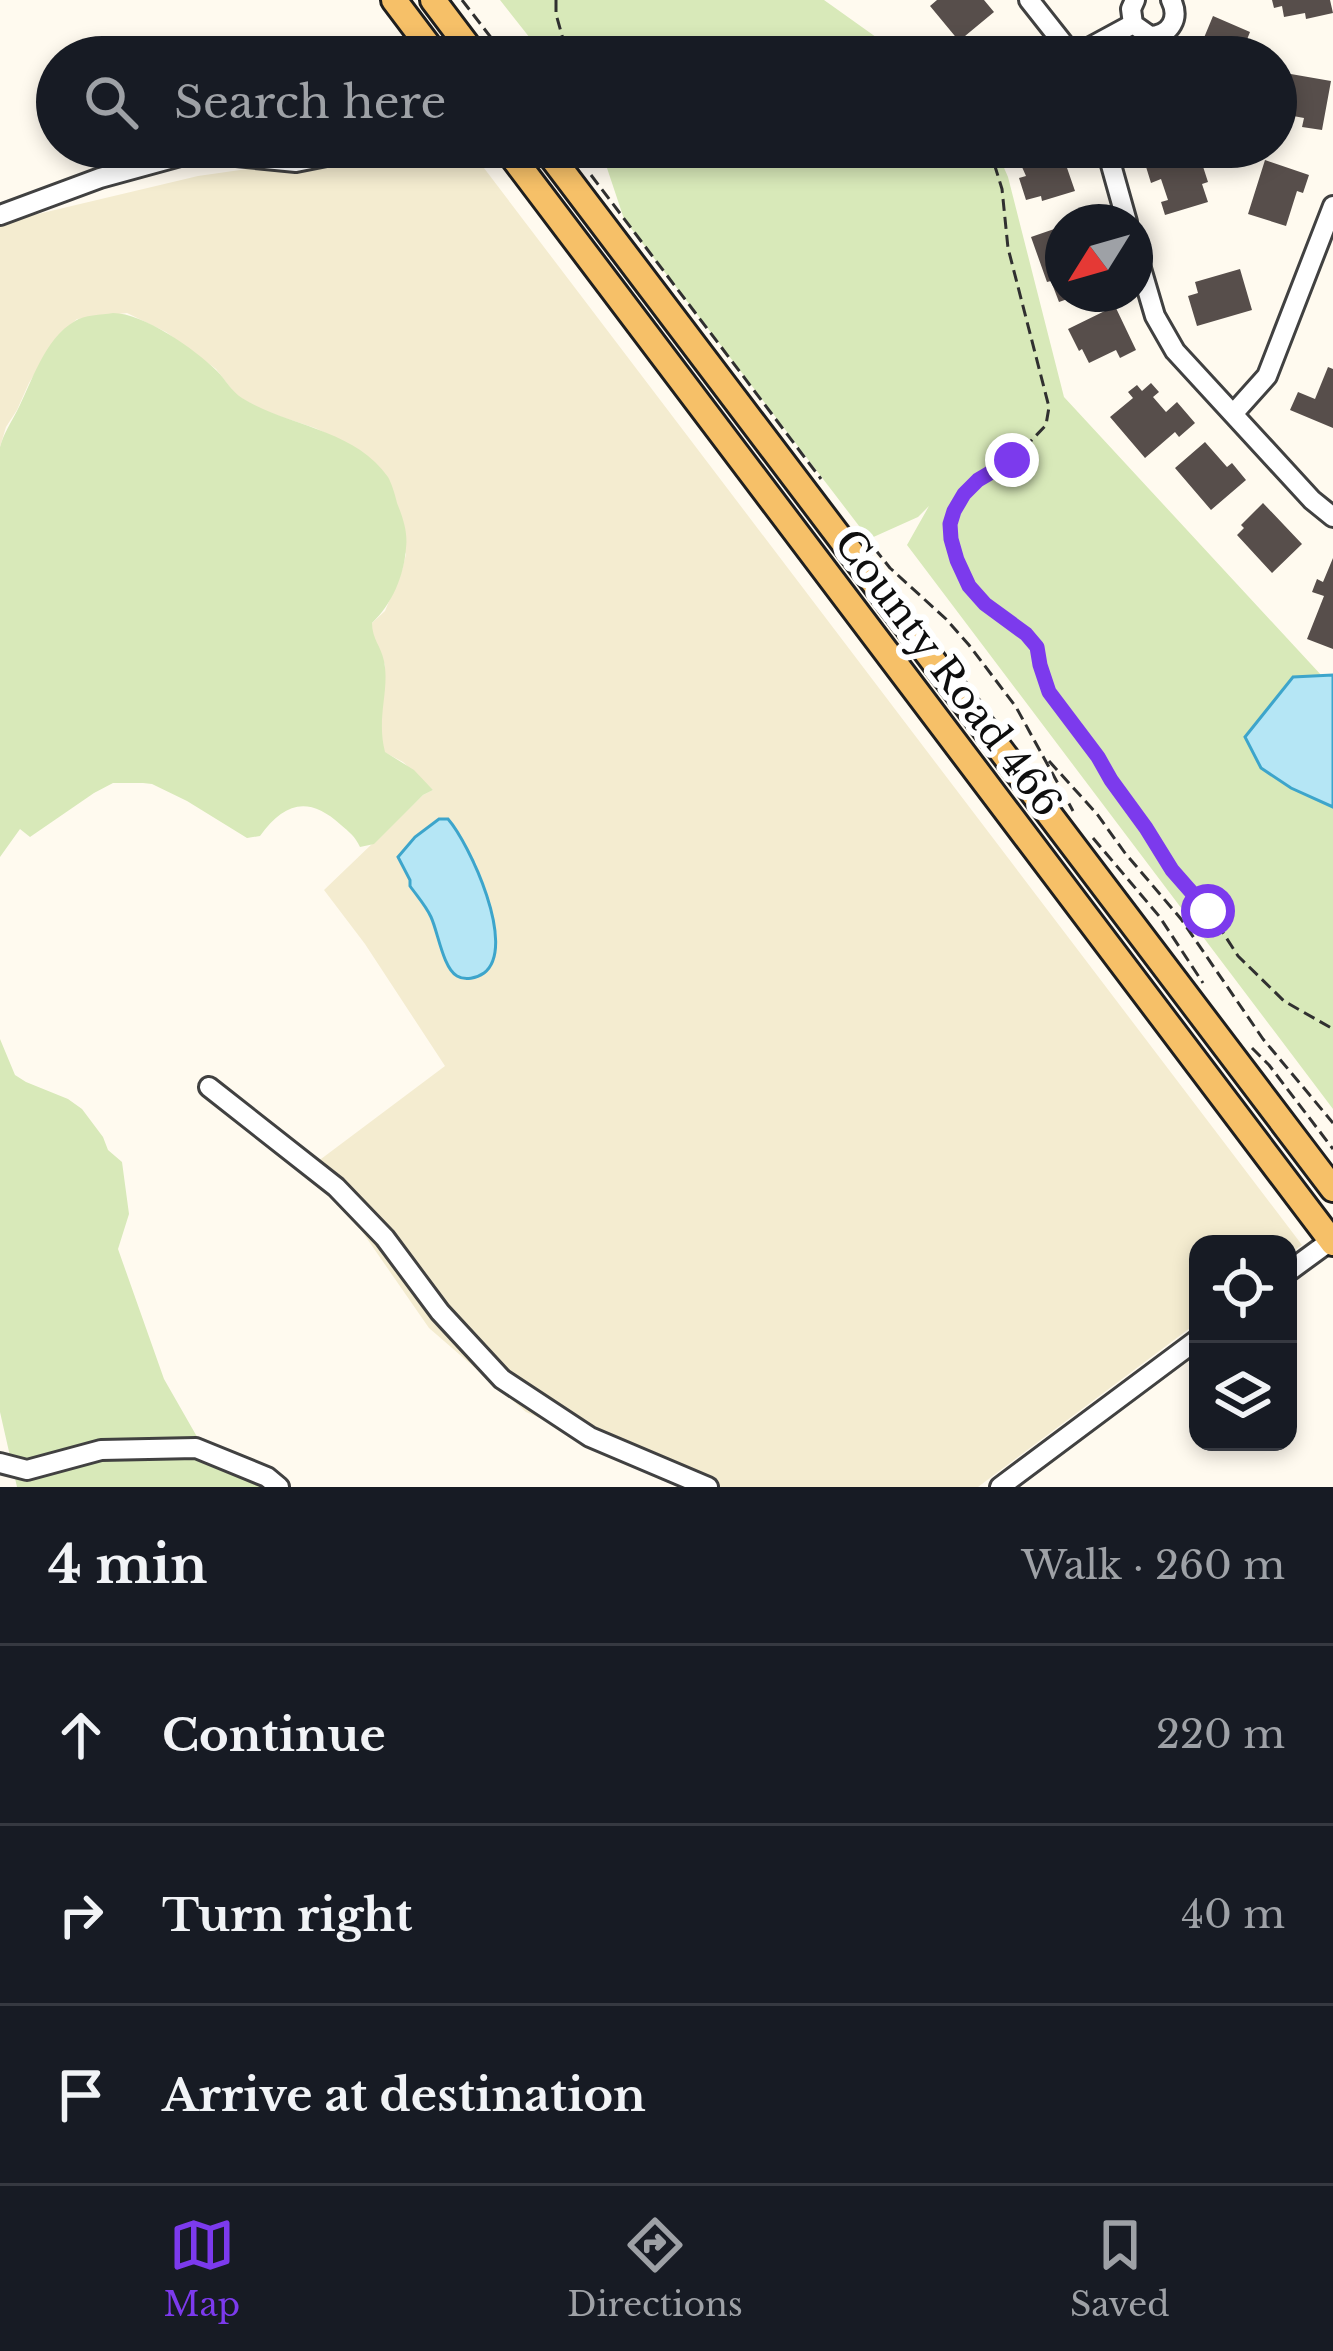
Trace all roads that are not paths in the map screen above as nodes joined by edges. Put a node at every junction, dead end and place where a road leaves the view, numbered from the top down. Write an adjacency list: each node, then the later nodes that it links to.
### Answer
1 (394, 0): 7 (main road)
2 (433, 0): 8 (main road)
3 (1029, 0): 9 (street)
4 (1135, 0): 6 (street)
5 (1171, 0): 6 (street)
6 (1133, 24): 10 (street)
7 (421, 36)
8 (460, 36)
9 (1057, 36)
10 (1112, 36)
11 (136, 168): 17 (street)
12 (521, 168): 23 (main road, County Road 466)
13 (560, 168): 22 (main road, County Road 466)
14 (1112, 168): 15 (street)
15 (1122, 204)
16 (1333, 206): 19 (street)
17 (0, 215)
18 (1153, 309): 19 (street)
19 (1233, 414): 20 (street)
20 (1333, 517)
21 (209, 1088): 28 (street)
22 (1333, 1189)
23 (1332, 1241): 24 (street)
24 (1297, 1266)
25 (1194, 1343): 29 (street)
26 (0, 1462): 27 (street)
27 (279, 1487)
28 (707, 1487)
29 (1000, 1487)

